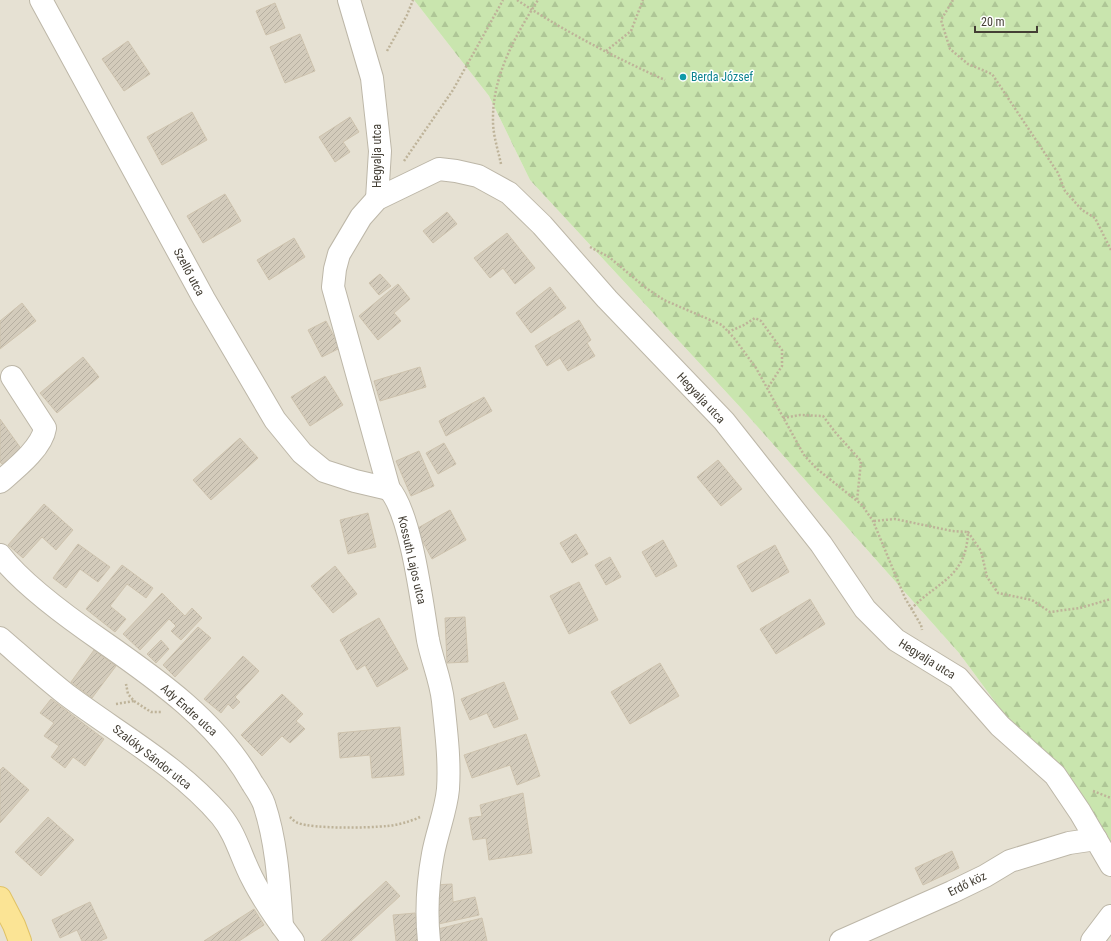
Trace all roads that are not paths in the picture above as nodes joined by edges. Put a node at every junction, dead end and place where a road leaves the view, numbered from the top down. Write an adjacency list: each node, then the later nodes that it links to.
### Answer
1 (349, 0): 3 (street, Hegyalja utca)
2 (47, 2): 6 (street, Szellő utca)
3 (377, 199): 6 (street, Kossuth Lajos utca); 9 (street, Hegyalja utca)
4 (12, 377): 5 (street)
5 (0, 482)
6 (389, 489): 15 (street, Kossuth Lajos utca)
7 (0, 555): 13 (street, Ady Endre utca)
8 (0, 638): 13 (street, Szalóky Sándor utca)
9 (1096, 839): 10 (street, Hegyalja utca); 16 (street, Erdő köz)
10 (1111, 865)
11 (0, 898): 14 (main road)
12 (1111, 916): 17 (street)
13 (288, 934)
14 (20, 941)
15 (429, 941)
16 (841, 941)
17 (1092, 941)

